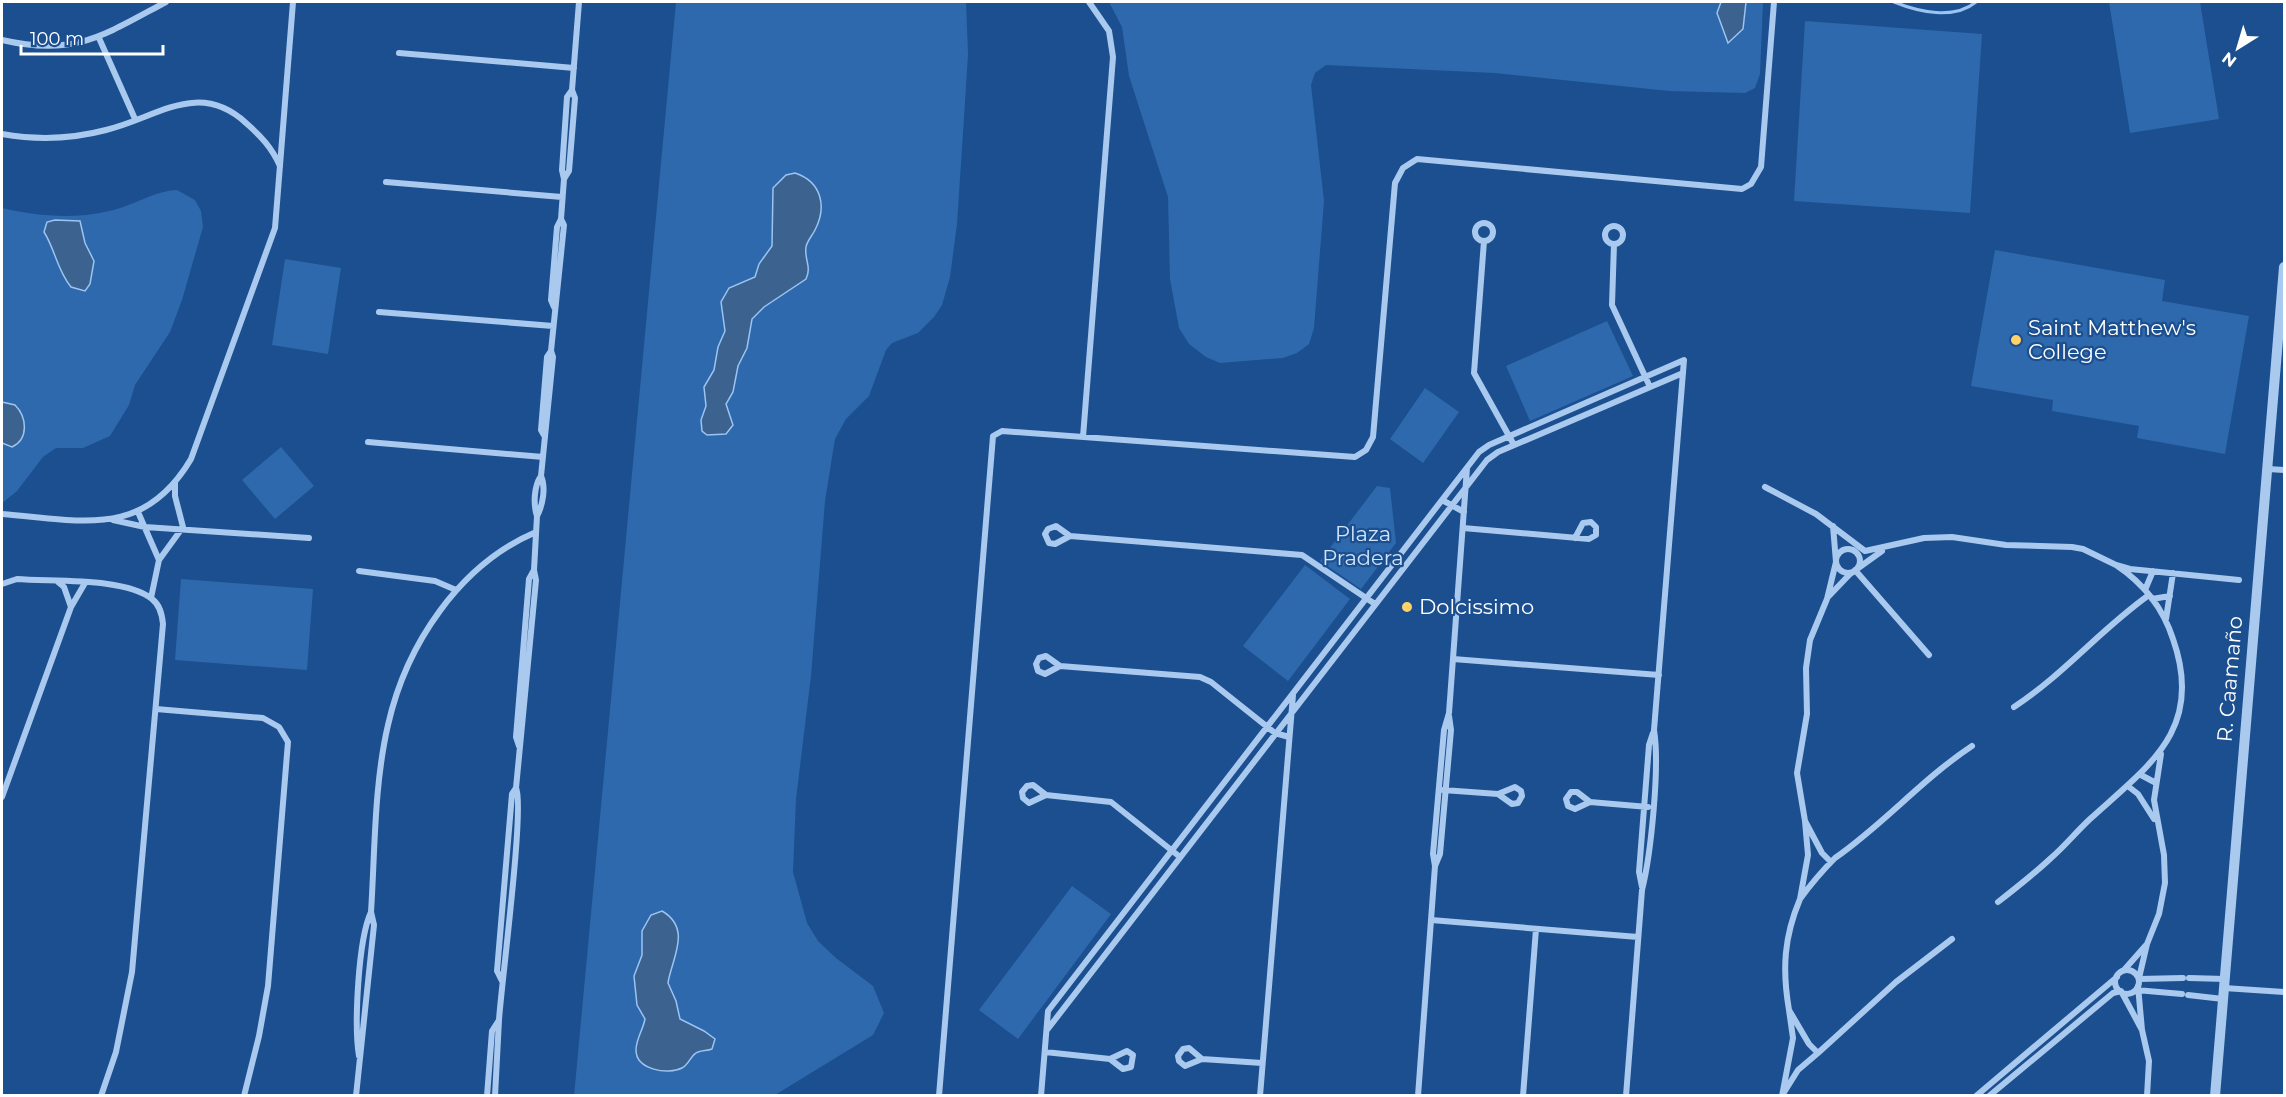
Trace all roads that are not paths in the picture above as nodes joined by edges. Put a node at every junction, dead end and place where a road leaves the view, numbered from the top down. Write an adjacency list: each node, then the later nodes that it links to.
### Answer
1 (166, 2): 6 (street)
2 (293, 2): 12 (street)
3 (579, 2): 9 (street)
4 (1089, 2): 25 (street)
5 (1774, 2): 25 (street)
6 (99, 38): 7 (street); 10 (street)
7 (2, 40)
8 (399, 52): 9 (street)
9 (574, 68): 14 (street)
10 (135, 119): 11 (street); 12 (street)
11 (2, 134)
12 (280, 167): 32 (street)
13 (386, 182): 14 (street)
14 (562, 197): 20 (street)
15 (1484, 241): 24 (street)
16 (1614, 244): 22 (street)
17 (2284, 267): 19 (street, R. Caamaño)
18 (379, 312): 20 (street)
19 (2282, 319): 30 (street, R. Caamaño)
20 (553, 326): 28 (street)
21 (1683, 373): 22 (street); 23 (street); 76 (street)
22 (1645, 377): 23 (street); 24 (street)
23 (1650, 387): 27 (street)
24 (1509, 436): 27 (street); 29 (street)
25 (1083, 437): 144 (street)
26 (368, 442): 28 (street)
27 (1514, 445): 33 (street)
28 (543, 457): 45 (street)
29 (1467, 467): 33 (street); 35 (street)
30 (2268, 469): 31 (street); 122 (street, R. Caamaño)
31 (2284, 470)
32 (175, 482): 37 (street); 43 (street)
33 (1466, 486): 36 (street); 38 (street)
34 (1765, 487): 41 (street)
35 (1442, 500): 36 (street); 48 (street)
36 (1451, 506): 38 (street); 50 (street)
37 (138, 512): 40 (street); 42 (street)
38 (1464, 512): 44 (street)
39 (2, 514): 40 (street)
40 (111, 520): 42 (street)
41 (1833, 526): 52 (street); 54 (street)
42 (144, 527): 43 (street); 53 (street)
43 (183, 527): 47 (street); 53 (street)
44 (1463, 528): 49 (street); 74 (street)
45 (536, 532): 64 (street); 126 (street)
46 (1070, 536): 68 (street)
47 (309, 538)
48 (1413, 538): 50 (street); 68 (street)
49 (1575, 538)
50 (1422, 545): 70 (street)
51 (1890, 547): 52 (street); 55 (street); 56 (street)
52 (1854, 548): 54 (street); 56 (street)
53 (159, 560): 67 (street)
54 (1836, 562): 56 (street); 69 (street)
55 (2116, 565): 58 (street); 65 (street)
56 (1856, 570): 69 (street); 73 (street)
57 (359, 571): 64 (street)
58 (2153, 571): 59 (street); 65 (street)
59 (2173, 573): 60 (street); 66 (street)
60 (2239, 580)
61 (57, 582): 62 (street); 63 (street); 71 (street)
62 (85, 583): 67 (street); 71 (street)
63 (2, 585)
64 (456, 590): 111 (street)
65 (2149, 595): 66 (street); 72 (street); 78 (street)
66 (2170, 596): 72 (street)
67 (151, 597): 79 (street)
68 (1366, 598): 70 (street); 77 (street)
69 (1827, 599): 99 (street)
70 (1375, 604): 80 (street)
71 (71, 607): 94 (street)
72 (2166, 619): 86 (street)
73 (1929, 655)
74 (1453, 659): 76 (street); 90 (street)
75 (1060, 666): 81 (street)
76 (1659, 675): 82 (street)
77 (1293, 693): 80 (street); 81 (street)
78 (2014, 707)
79 (156, 709): 139 (street); 140 (street)
80 (1291, 713): 83 (street); 84 (street)
81 (1267, 727): 83 (street); 101 (street)
82 (1654, 730): 97 (street); 98 (street)
83 (1275, 733): 84 (street); 104 (street)
84 (1289, 737): 137 (street)
85 (1972, 746): 105 (street)
86 (2162, 751): 87 (street); 88 (street)
87 (2141, 775): 88 (street); 89 (street)
88 (2156, 783): 93 (street)
89 (2129, 787): 95 (street); 110 (street)
90 (1442, 790): 91 (street); 112 (street)
91 (1498, 794)
92 (1046, 795): 101 (street)
93 (2155, 795): 95 (street); 100 (street)
94 (2, 797)
95 (2141, 798): 100 (street)
96 (1590, 802): 97 (street)
97 (1644, 806): 98 (street); 108 (street)
98 (1652, 807): 108 (street)
99 (1805, 821): 102 (street); 103 (street)
100 (2157, 825): 116 (street)
101 (1172, 850): 104 (street); 127 (street)
102 (1822, 853): 103 (street); 105 (street)
103 (1808, 855): 106 (street)
104 (1180, 857): 127 (street)
105 (1831, 862): 107 (street)
106 (1806, 867): 107 (street); 109 (street)
107 (1818, 875): 109 (street)
108 (1642, 890): 114 (street)
109 (1800, 899): 125 (street)
110 (1998, 902)
111 (370, 912): 118 (street); 119 (street)
112 (1431, 920): 113 (street); 147 (street)
113 (1536, 928): 114 (street); 148 (street)
114 (1638, 937): 149 (street)
115 (1953, 939): 132 (street)
116 (2147, 944): 117 (street); 121 (street)
117 (2124, 970): 120 (street); 121 (street)
118 (361, 975): 119 (street); 133 (street)
119 (369, 975): 133 (street)
120 (2117, 977): 123 (street); 151 (street)
121 (2138, 985): 122 (street); 122 (street); 123 (street); 128 (street)
122 (2224, 989): 124 (street); 154 (street, R. Caamaño)
123 (2121, 991): 128 (street); 152 (street)
124 (2284, 992)
125 (1789, 1010): 129 (street); 130 (street)
126 (499, 1020): 142 (street); 143 (street)
127 (1046, 1030): 131 (street)
128 (2142, 1030): 153 (street)
129 (1807, 1040): 130 (street); 132 (street)
130 (1792, 1045): 134 (street)
131 (1045, 1052): 135 (street); 145 (street)
132 (1818, 1053): 138 (street)
133 (359, 1056): 141 (street)
134 (1791, 1058): 138 (street); 150 (street)
135 (1110, 1059)
136 (1202, 1059): 137 (street)
137 (1262, 1063): 146 (street)
138 (1806, 1064): 150 (street)
139 (101, 1095)
140 (244, 1095)
141 (356, 1095)
142 (487, 1095)
143 (495, 1095)
144 (939, 1095)
145 (1041, 1095)
146 (1260, 1095)
147 (1418, 1095)
148 (1523, 1095)
149 (1626, 1095)
150 (1783, 1095)
151 (1976, 1095)
152 (1989, 1095)
153 (2147, 1095)
154 (2215, 1095)

